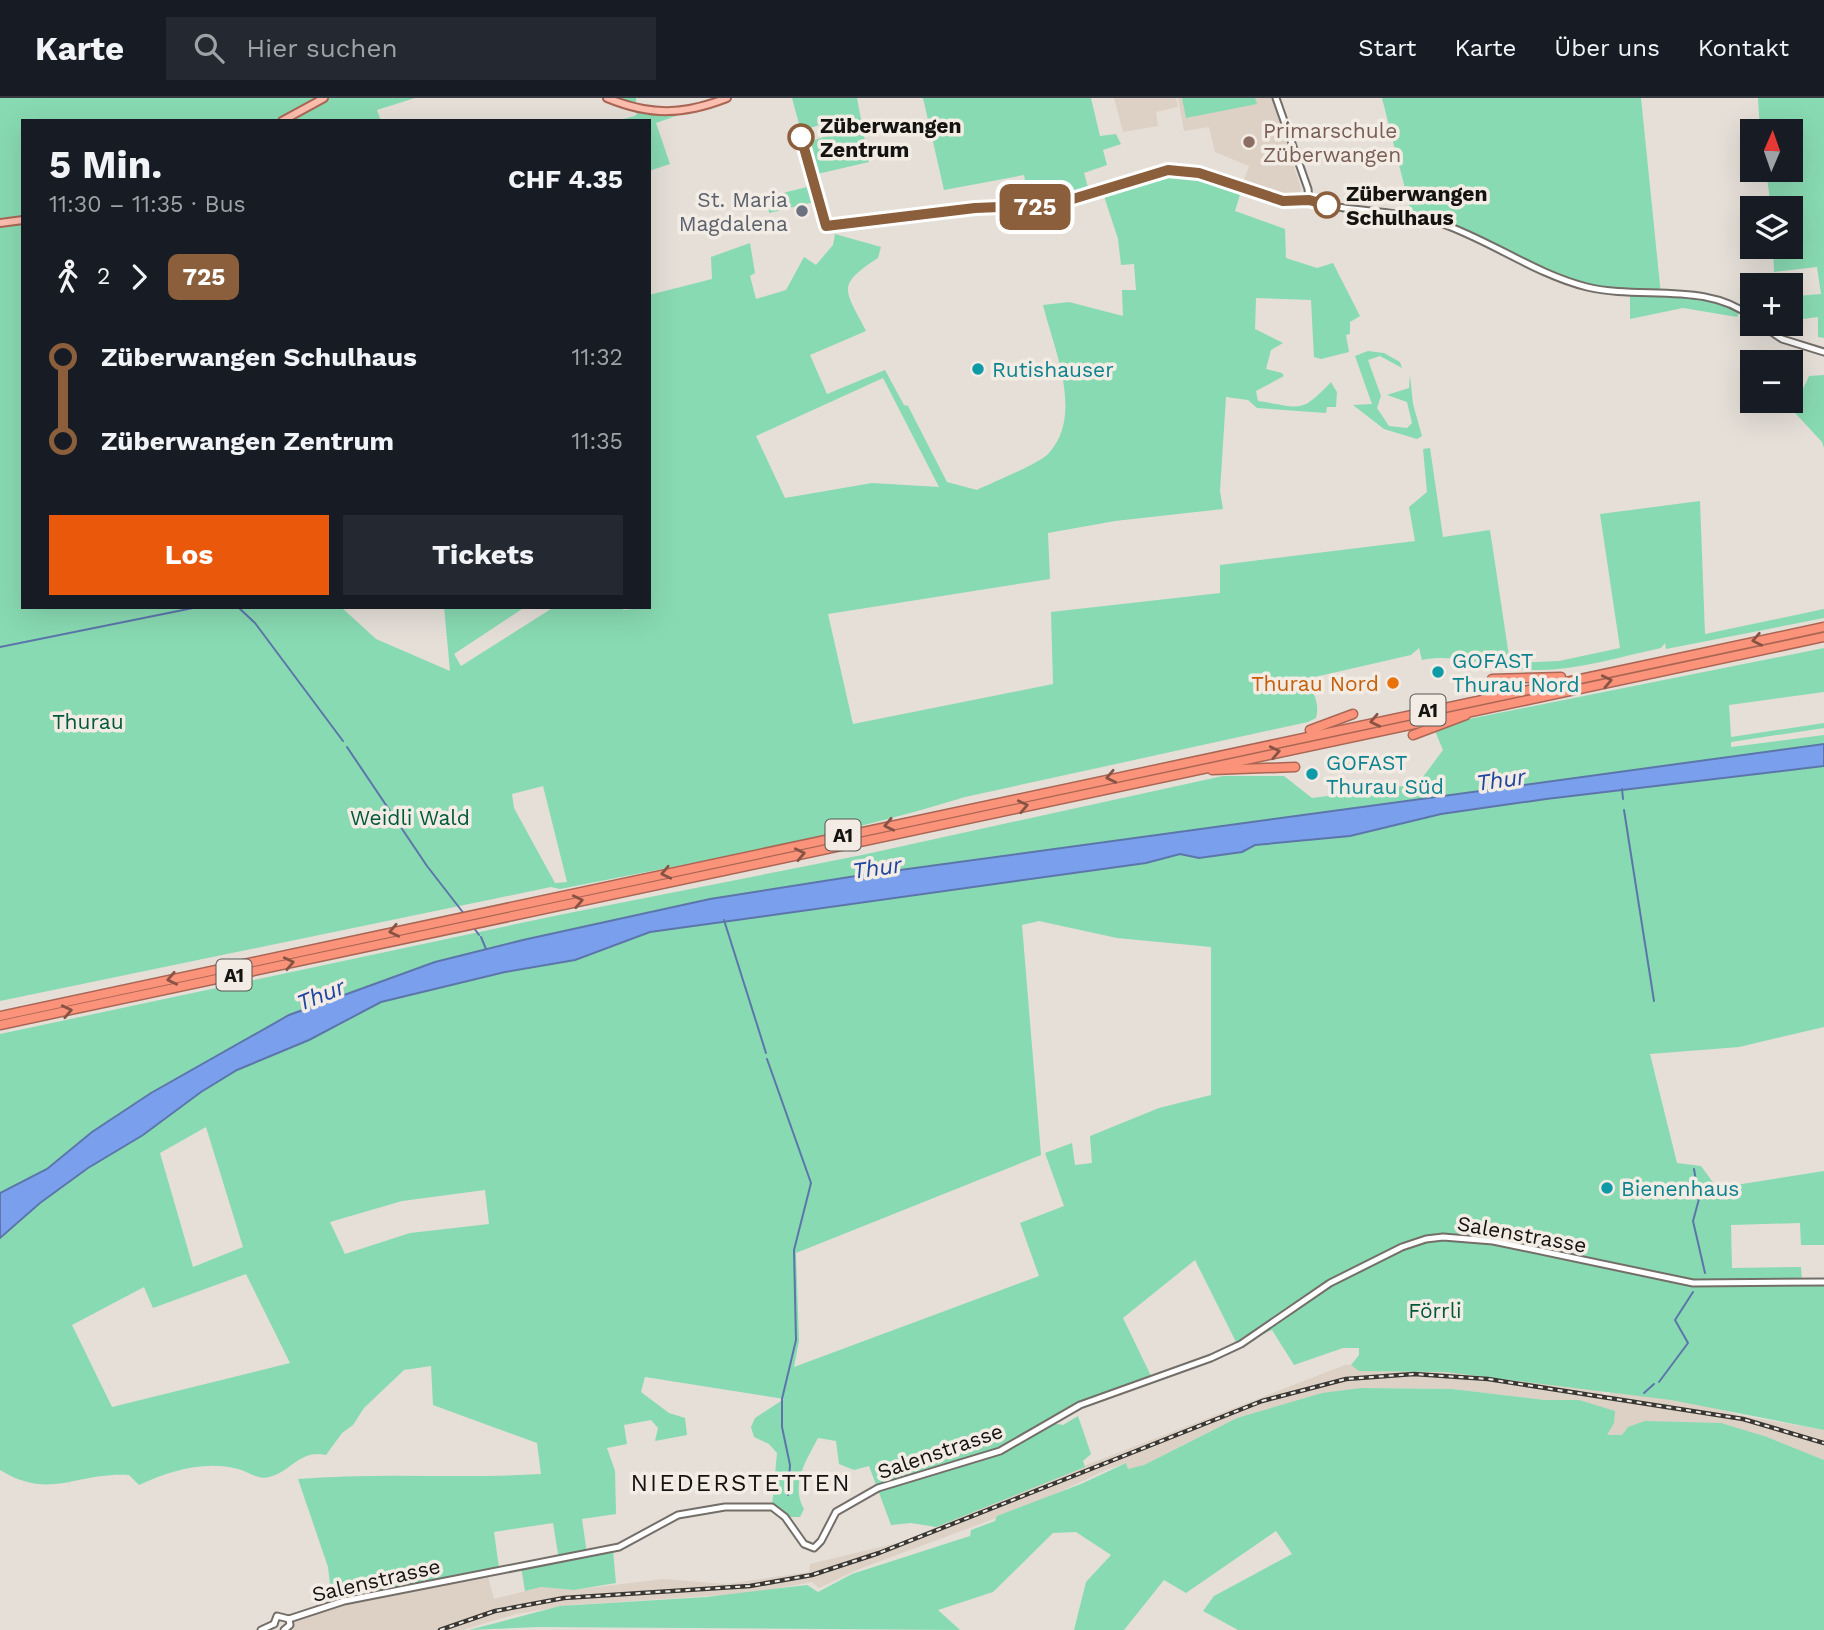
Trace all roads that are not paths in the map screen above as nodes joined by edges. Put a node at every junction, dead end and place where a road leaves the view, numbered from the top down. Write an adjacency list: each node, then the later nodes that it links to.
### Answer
1 (324, 98): 5 (main road)
2 (607, 98): 3 (main road)
3 (727, 98)
4 (1276, 98): 8 (street)
5 (286, 119)
6 (21, 220): 7 (main road)
7 (0, 223)
8 (1740, 309)
9 (1778, 336): 10 (street)
10 (1824, 352)
11 (1824, 627): 13 (highway, A1, one-way to 13)
12 (1824, 636): 15 (highway, A1, one-way to 12)
13 (1609, 671): 14 (highway, A1); 18 (highway, A1, one-way to 18)
14 (1492, 679)
15 (1516, 700): 17 (highway, A1); 20 (highway, A1, one-way to 15)
16 (1353, 715): 18 (highway, A1)
17 (1413, 735)
18 (1246, 748): 21 (highway, A1, one-way to 21)
19 (1295, 766): 20 (highway, A1)
20 (1160, 776): 21 (highway, A1, one-way to 20)
21 (467, 920): 22 (highway, A1, one-way to 22); 23 (highway, A1, one-way to 21)
22 (0, 1016)
23 (0, 1026)
24 (1824, 1282): 25 (street, Salenstrasse)
25 (289, 1619): 26 (street); 28 (street)
26 (274, 1624): 27 (street); 28 (street)
27 (261, 1630)
28 (282, 1630)

